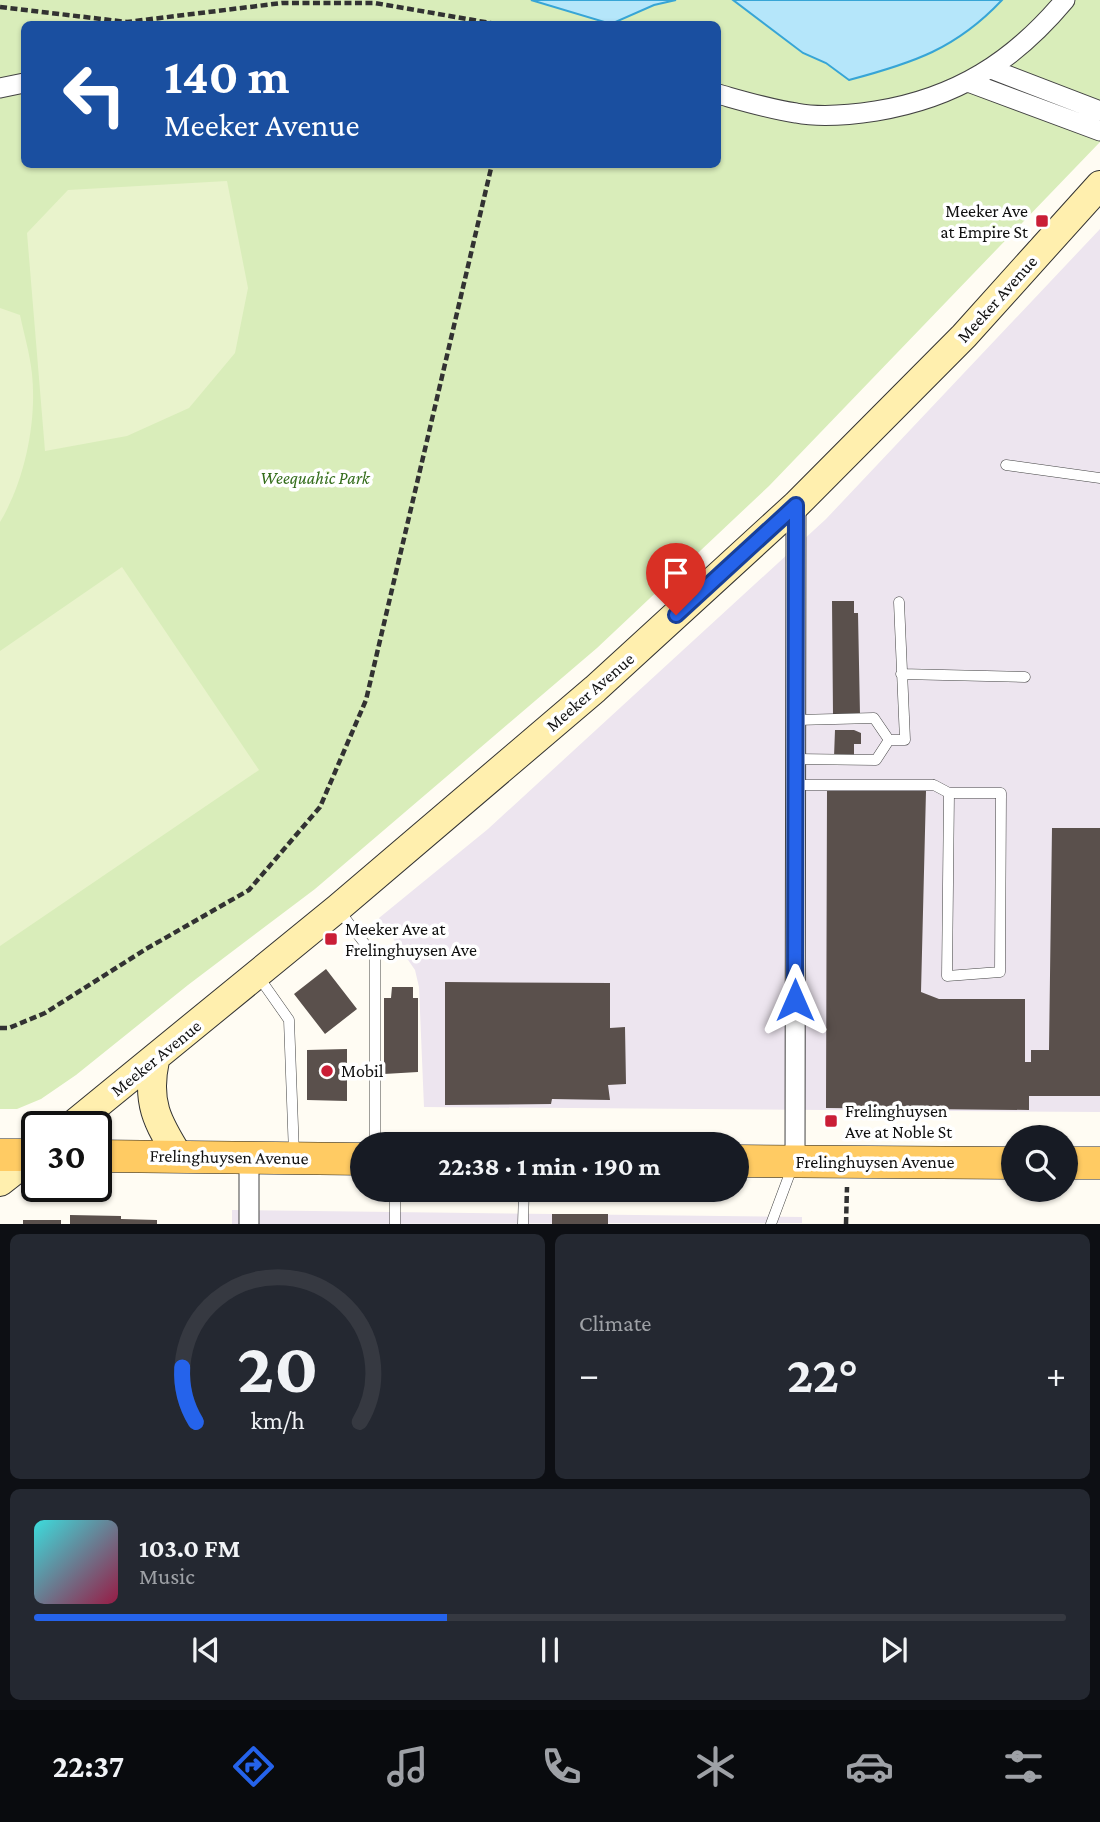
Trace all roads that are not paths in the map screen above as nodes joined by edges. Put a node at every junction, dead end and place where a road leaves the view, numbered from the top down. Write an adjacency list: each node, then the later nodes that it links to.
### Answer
1 (1065, 0): 2 (street)
2 (991, 69): 3 (street); 7 (street)
3 (968, 82): 6 (street); 8 (street)
4 (21, 84): 5 (street)
5 (0, 88)
6 (721, 95)
7 (1100, 111)
8 (1100, 131)
9 (1100, 185): 12 (main road, Meeker Avenue)
10 (1006, 465): 11 (lane)
11 (1100, 478)
12 (796, 505): 16 (street); 21 (main road, Meeker Avenue)
13 (899, 602): 14 (lane)
14 (901, 674): 15 (lane); 17 (lane)
15 (1025, 677)
16 (796, 720): 17 (lane); 18 (street)
17 (889, 740): 18 (lane)
18 (796, 759): 19 (street)
19 (796, 785): 20 (lane); 34 (street)
20 (949, 793): 20 (lane)
21 (338, 908): 22 (main road, Meeker Avenue); 25 (lane)
22 (257, 974): 23 (main road, Meeker Avenue); 31 (lane)
23 (155, 1060): 24 (main road, Meeker Avenue); 29 (main road)
24 (90, 1111)
25 (375, 1132)
26 (0, 1155): 27 (main road)
27 (21, 1155)
28 (112, 1156): 29 (main road, Frelinghuysen Avenue)
29 (179, 1157): 30 (main road, Frelinghuysen Avenue)
30 (249, 1157): 31 (main road, Frelinghuysen Avenue); 42 (street)
31 (294, 1158): 32 (main road, Frelinghuysen Avenue)
32 (350, 1159)
33 (749, 1161): 34 (main road, Frelinghuysen Avenue)
34 (794, 1162): 35 (main road, Frelinghuysen Avenue); 45 (lane)
35 (1001, 1163)
36 (1078, 1163): 37 (main road)
37 (1100, 1163)
38 (21, 1166): 39 (main road)
39 (0, 1182)
40 (395, 1202): 43 (lane)
41 (524, 1202): 44 (lane)
42 (249, 1223)
43 (395, 1223)
44 (523, 1223)
45 (771, 1223)

